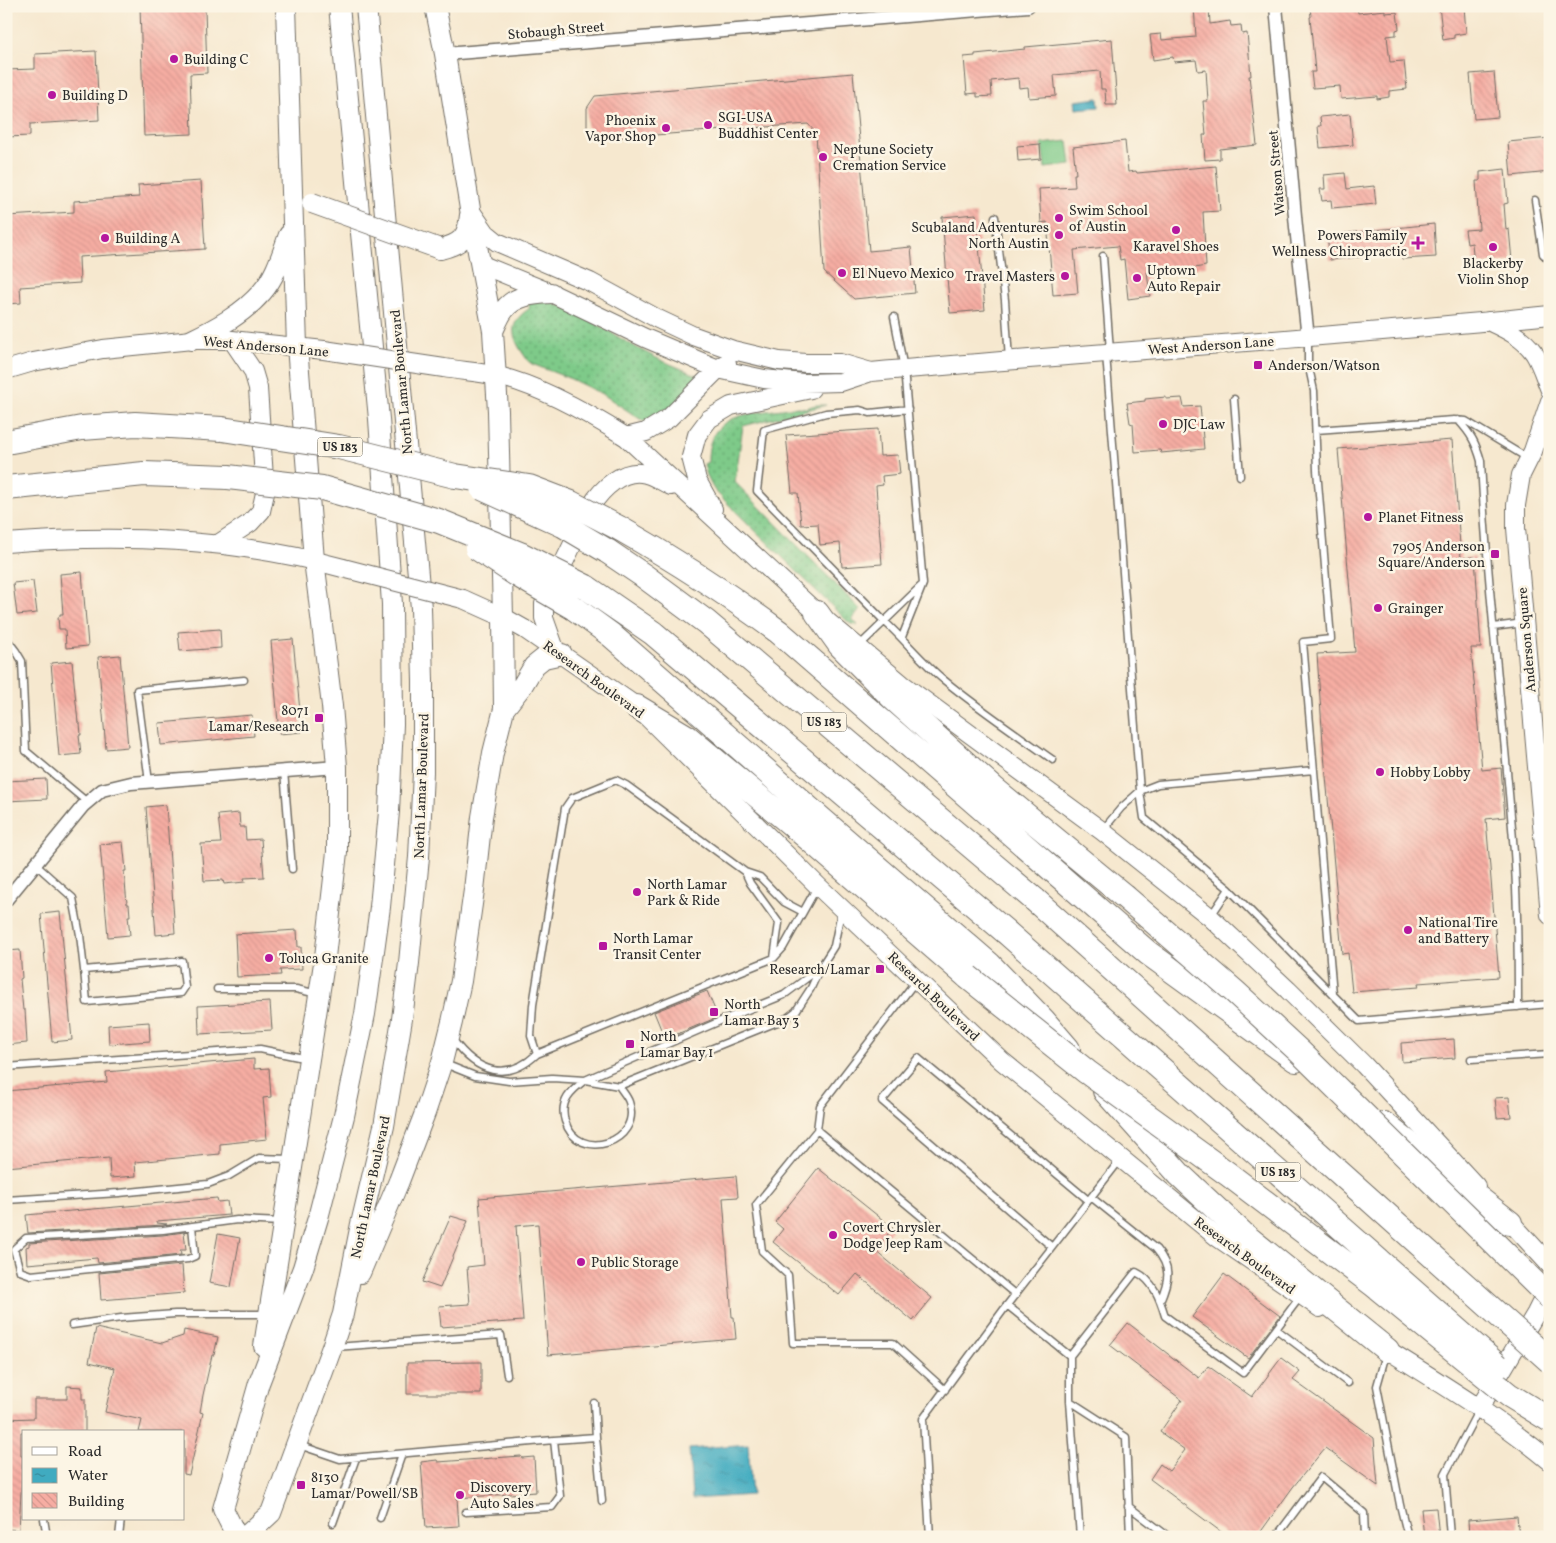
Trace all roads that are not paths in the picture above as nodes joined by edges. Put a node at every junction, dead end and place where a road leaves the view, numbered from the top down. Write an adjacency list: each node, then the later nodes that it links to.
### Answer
1 (286, 6): 8 (main road)
2 (340, 6): 128 (main road, North Lamar Boulevard)
3 (366, 6): 120 (main road, North Lamar Boulevard)
4 (435, 6): 7 (main road)
5 (1028, 6): 7 (street, Stobaugh Street)
6 (1276, 6): 22 (street, Watson Street)
7 (445, 54): 10 (main road)
8 (291, 188): 12 (main road); 13 (main road, bridge)
9 (1535, 200): 15 (lane)
10 (470, 209): 13 (main road); 16 (main road); 27 (main road, West Anderson Lane)
11 (995, 217): 28 (lane)
12 (293, 224): 23 (main road); 25 (main road)
13 (440, 249): 16 (main road)
14 (1103, 256): 26 (lane)
15 (1549, 260)
16 (480, 264): 17 (main road, West Anderson Lane); 21 (main road)
17 (551, 293): 21 (main road); 29 (main road, West Anderson Lane)
18 (1550, 315): 20 (main road, West Anderson Lane)
19 (894, 317): 30 (lane)
20 (1488, 321): 22 (main road, West Anderson Lane); 35 (main road)
21 (493, 331): 33 (main road)
22 (1308, 338): 26 (main road, West Anderson Lane); 40 (lane)
23 (192, 340): 24 (main road, West Anderson Lane); 31 (main road, West Anderson Lane)
24 (232, 340): 25 (main road, West Anderson Lane); 52 (main road)
25 (297, 346): 33 (main road, West Anderson Lane, bridge); 53 (main road)
26 (1108, 352): 28 (main road, West Anderson Lane); 72 (lane)
27 (756, 356): 29 (main road); 32 (main road, West Anderson Lane)
28 (1009, 361): 30 (main road, West Anderson Lane)
29 (718, 368): 34 (main road, West Anderson Lane); 42 (main road)
30 (904, 369): 32 (main road, West Anderson Lane); 38 (lane)
31 (6, 370)
32 (871, 372): 34 (main road, West Anderson Lane)
33 (497, 376): 42 (main road); 56 (main road)
34 (841, 382): 50 (main road)
35 (1550, 390)
36 (1234, 399): 46 (lane)
37 (1550, 401): 44 (main road, Anderson Square)
38 (908, 409): 54 (lane); 57 (lane)
39 (1458, 420): 40 (lane); 44 (lane); 59 (lane)
40 (1316, 430): 69 (lane)
41 (1550, 430): 44 (main road)
42 (626, 437): 48 (main road)
43 (6, 442): 45 (highway, US 183, bridge)
44 (1531, 455): 58 (main road, Anderson Square)
45 (455, 476): 109 (highway, bridge); 126 (highway, US 183, bridge)
46 (1240, 476)
47 (6, 488): 49 (highway, US 183, bridge)
48 (690, 495): 50 (main road); 63 (main road)
49 (438, 521): 124 (highway, bridge); 134 (highway, US 183, bridge)
50 (724, 526): 55 (main road)
51 (6, 543): 52 (main road)
52 (218, 544): 53 (main road)
53 (314, 560): 56 (main road, Research Boulevard, bridge); 68 (main road)
54 (923, 584): 57 (lane); 60 (lane)
55 (818, 613): 62 (main road); 116 (highway, bridge)
56 (503, 616): 63 (main road, Research Boulevard); 66 (main road)
57 (884, 621): 60 (lane); 62 (lane)
58 (1524, 623): 59 (lane); 83 (main road, Anderson Square)
59 (1493, 627): 93 (lane)
60 (902, 637): 67 (lane)
61 (6, 638): 73 (lane)
62 (858, 647): 74 (main road)
63 (558, 652): 65 (main road, Research Boulevard); 66 (main road)
64 (244, 680): 71 (lane)
65 (637, 707): 78 (main road, Research Boulevard); 135 (highway, bridge)
66 (504, 709): 94 (main road)
67 (1053, 760)
68 (337, 767): 70 (street); 90 (main road)
69 (1314, 770): 72 (lane); 91 (lane)
70 (284, 771): 71 (street); 76 (lane)
71 (149, 782): 73 (street)
72 (1140, 791): 74 (lane); 79 (lane)
73 (87, 802): 75 (street)
74 (1102, 831): 84 (main road)
75 (36, 864): 80 (street); 87 (lane)
76 (292, 869)
77 (745, 872): 82 (lane); 85 (lane); 95 (lane)
78 (818, 886): 81 (main road, Research Boulevard); 82 (lane)
79 (1229, 889): 84 (lane); 91 (lane)
80 (6, 900)
81 (842, 909): 86 (lane); 88 (main road, Research Boulevard)
82 (803, 912): 85 (lane)
83 (1550, 915)
84 (1210, 917): 109 (main road)
85 (774, 958): 95 (lane)
86 (820, 968): 101 (lane); 102 (lane)
87 (84, 970): 87 (lane)
88 (916, 980): 103 (lane); 105 (main road, Research Boulevard)
89 (217, 989): 90 (lane)
90 (319, 994): 98 (main road)
91 (1333, 994): 93 (lane)
92 (1550, 1004): 93 (lane)
93 (1518, 1007)
94 (449, 1035): 95 (lane); 99 (main road)
95 (538, 1054)
96 (1550, 1054): 97 (lane)
97 (1471, 1059)
98 (309, 1060): 100 (lane); 104 (main road)
99 (442, 1062): 101 (lane); 120 (main road)
100 (6, 1067)
101 (585, 1080): 102 (lane); 102 (lane)
102 (619, 1086)
103 (817, 1130): 114 (lane); 130 (lane)
104 (293, 1159): 107 (lane); 108 (main road)
105 (1121, 1159): 106 (lane); 115 (main road, Research Boulevard)
106 (1090, 1199): 111 (lane); 111 (lane); 117 (lane)
107 (6, 1200)
108 (283, 1222): 110 (lane); 119 (main road)
109 (1510, 1223): 112 (main road)
110 (192, 1226): 110 (lane)
111 (1052, 1246): 114 (lane)
112 (1550, 1265)
113 (1550, 1285): 133 (main road)
114 (1016, 1295): 118 (lane)
115 (1300, 1296): 122 (lane); 124 (main road, Research Boulevard)
116 (1550, 1298)
117 (1160, 1301): 122 (lane); 125 (lane)
118 (1007, 1305): 125 (lane); 130 (lane)
119 (269, 1314): 121 (lane); 128 (main road)
120 (343, 1314): 123 (main road, North Lamar Boulevard)
121 (72, 1325)
122 (1276, 1329): 129 (lane)
123 (332, 1347): 127 (lane); 138 (main road, North Lamar Boulevard)
124 (1387, 1350): 133 (main road, Research Boulevard); 159 (lane)
125 (1070, 1356): 131 (lane)
126 (1550, 1361)
127 (507, 1375)
128 (259, 1383): 151 (main road, North Lamar Boulevard)
129 (1348, 1383)
130 (945, 1390): 153 (lane)
131 (1070, 1401): 143 (lane); 154 (lane)
132 (594, 1402): 136 (lane)
133 (1479, 1409): 141 (main road, Research Boulevard); 160 (lane)
134 (1550, 1412)
135 (1550, 1420)
136 (596, 1437): 137 (lane); 142 (lane)
137 (554, 1440): 139 (lane); 144 (lane)
138 (296, 1444): 140 (lane); 152 (main road, North Lamar Boulevard)
139 (402, 1454): 140 (lane); 145 (lane)
140 (356, 1458): 148 (lane)
141 (1550, 1462)
142 (602, 1502)
143 (1128, 1506): 155 (lane); 156 (lane)
144 (466, 1512)
145 (380, 1518)
146 (44, 1520): 149 (lane)
147 (121, 1520): 150 (lane)
148 (333, 1523)
149 (47, 1537)
150 (119, 1537)
151 (238, 1537)
152 (245, 1537)
153 (930, 1537)
154 (1080, 1537)
155 (1130, 1537)
156 (1169, 1537)
157 (1276, 1537): 158 (lane)
158 (1365, 1537)
159 (1408, 1537)
160 (1450, 1537)

